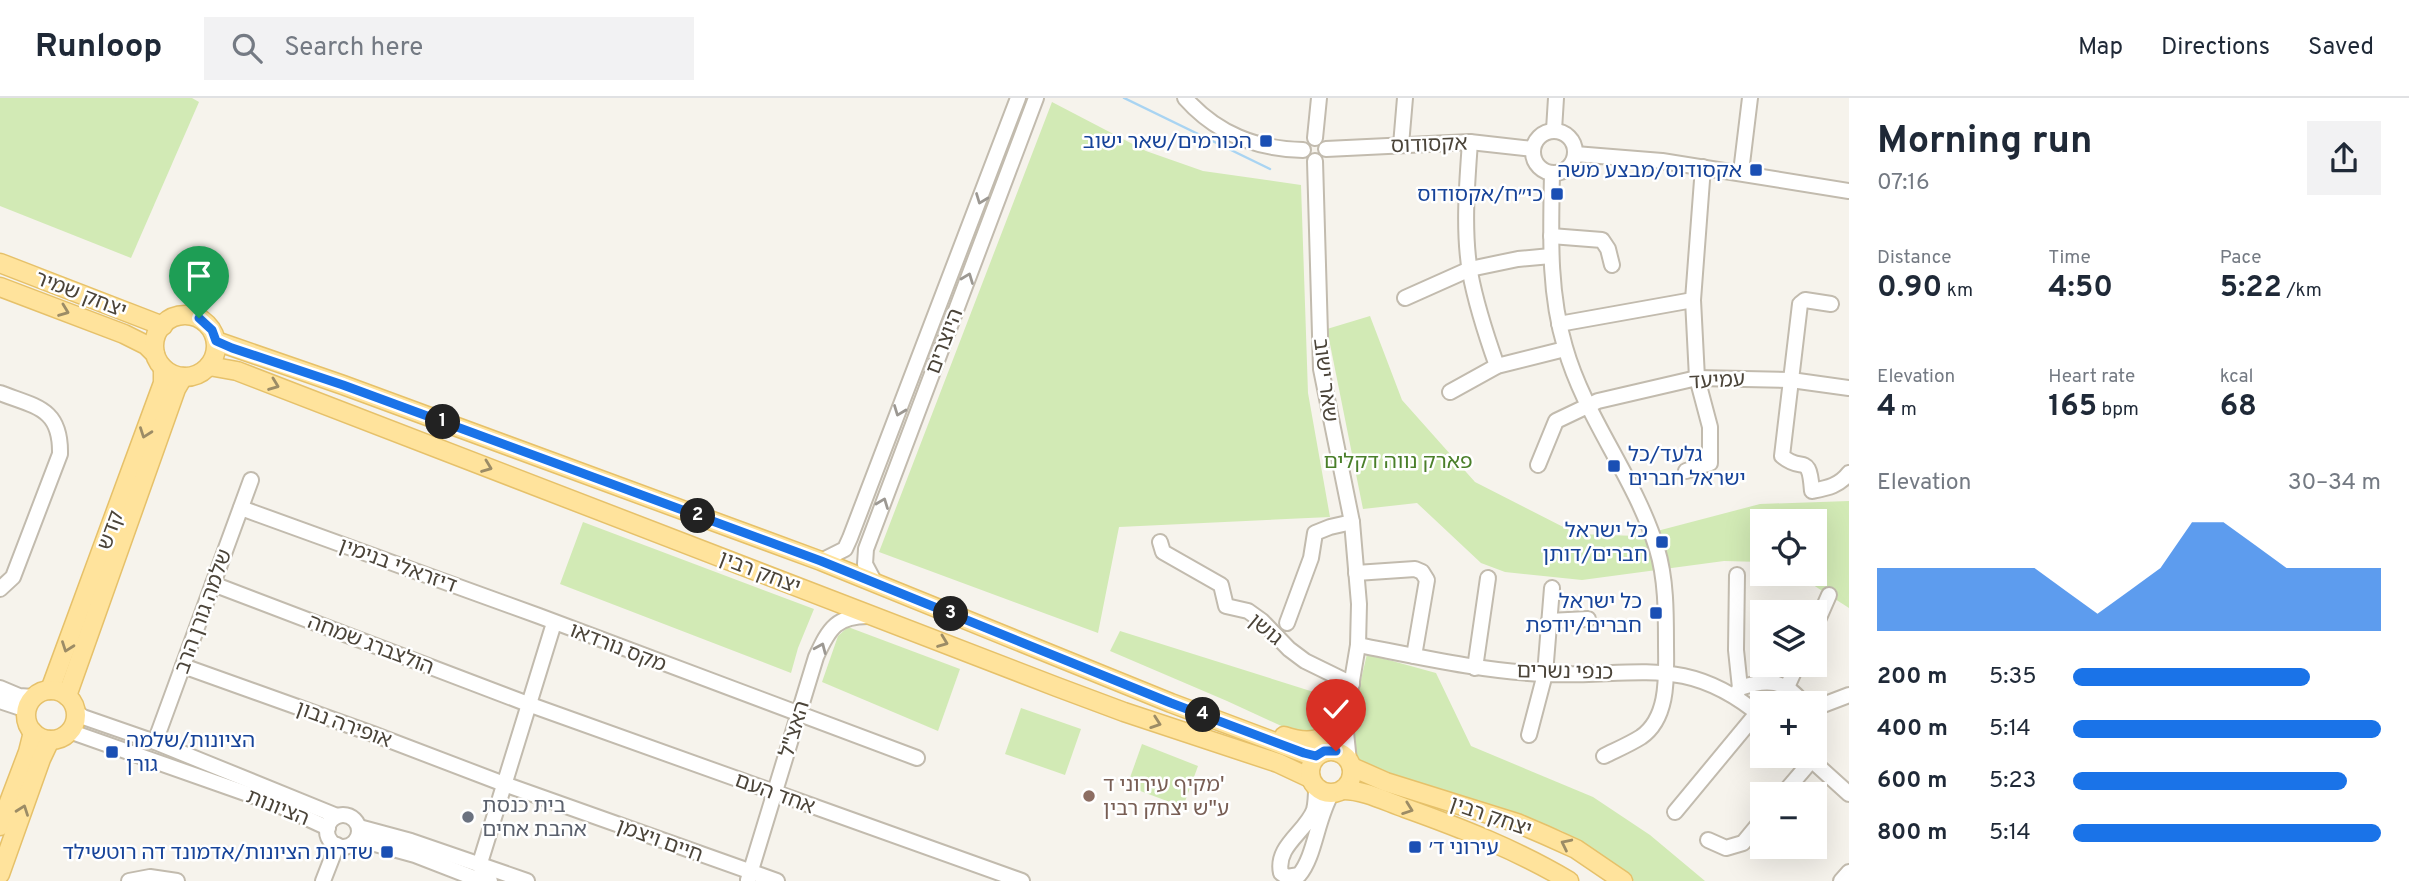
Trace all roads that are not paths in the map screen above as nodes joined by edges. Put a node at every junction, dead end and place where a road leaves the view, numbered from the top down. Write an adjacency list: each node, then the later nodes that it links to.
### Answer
1 (1018, 98): 51 (street, היוצרים, one-way to 51)
2 (1036, 98): 55 (street, היוצרים, one-way to 2)
3 (1185, 98): 14 (street)
4 (1319, 98): 9 (street)
5 (1405, 98): 11 (street)
6 (1556, 98): 8 (street)
7 (1750, 98): 18 (street)
8 (1554, 130): 13 (street); 15 (street)
9 (1315, 138): 12 (street); 14 (street)
10 (1470, 142): 11 (street, אקסודוס); 13 (street, אקסודוס); 25 (street)
11 (1401, 145): 12 (street, אקסודוס)
12 (1326, 149): 16 (street)
13 (1533, 149): 19 (street)
14 (1303, 150): 16 (street)
15 (1575, 154): 17 (street); 19 (street)
16 (1315, 161): 49 (street, שאר ישוב)
17 (1703, 167): 18 (street); 28 (street)
18 (1741, 172): 20 (street)
19 (1552, 173): 21 (street)
20 (1849, 191)
21 (1551, 236): 22 (street); 24 (street)
22 (1551, 256): 25 (street); 30 (street)
23 (0, 263): 31 (main road, יצחק שמיר)
24 (1612, 265)
25 (1470, 269): 27 (street); 36 (street)
26 (0, 287): 34 (main road, יצחק שמיר, one-way to 34)
27 (1405, 298)
28 (1693, 300): 30 (street); 38 (street)
29 (1831, 304): 39 (street)
30 (1559, 324): 33 (street)
31 (163, 326): 32 (main road); 34 (main road)
32 (216, 341): 35 (main road); 51 (main road, יצחק רבין)
33 (1565, 349): 36 (street); 43 (street)
34 (159, 361): 37 (main road); 80 (main road, קדש, one-way to 80)
35 (209, 366): 37 (main road); 61 (main road, יצחק רבין, one-way to 61)
36 (1497, 366): 41 (street)
37 (183, 377): 80 (main road, קדש)
38 (1697, 378): 39 (street, עמיעד); 43 (street, עמיעד); 45 (street)
39 (1791, 380): 40 (street, עמיעד); 46 (street)
40 (1849, 388)
41 (1450, 392)
42 (0, 393): 58 (street)
43 (1589, 407): 44 (street, עמיעד); 70 (street)
44 (1538, 465)
45 (1686, 471)
46 (1849, 473)
47 (251, 480): 48 (street, שלמה גורן הרב)
48 (241, 508): 56 (street, שלמה גורן הרב); 65 (street, דיזראלי בנימין)
49 (1352, 522): 52 (street, שאר ישוב); 64 (street, גושן)
50 (1160, 542): 75 (street, גושן)
51 (821, 561): 55 (main road, יצחק רבין)
52 (1356, 573): 66 (street, שאר ישוב); 67 (street)
53 (1737, 575): 77 (street)
54 (1488, 578): 69 (street)
55 (875, 583): 85 (main road, יצחק רבין)
56 (213, 584): 68 (street, שלמה גורן הרב); 82 (street, הולצברג שמחה)
57 (1552, 588): 63 (street)
58 (0, 589)
59 (1829, 595): 60 (street)
60 (1827, 600)
61 (879, 618): 84 (street, האצ"ל, one-way to 61); 99 (main road, יצחק רבין, one-way to 99)
62 (1588, 619): 63 (street)
63 (1549, 621): 71 (street)
64 (1287, 622)
65 (554, 623): 82 (street, מקס נורדאו); 84 (street, מקס נורדאו)
66 (1359, 645): 67 (street, כנפי נשרים); 75 (street, שאר ישוב)
67 (1414, 656): 69 (street, כנפי נשרים)
68 (183, 666): 92 (street, שלמה גורן הרב); 98 (street, אופירה נבון)
69 (1475, 667): 71 (street, כנפי נשרים)
70 (1666, 672): 71 (street, כנפי נשרים); 77 (street, כנפי נשרים); 94 (street)
71 (1545, 674): 90 (street)
72 (1792, 677): 73 (street)
73 (1787, 687): 76 (street); 77 (street)
74 (0, 688): 80 (street, הציונות)
75 (1351, 691): 85 (main road); 86 (street, שאר ישוב)
76 (1791, 691)
77 (1738, 692): 83 (street, כנפי נשרים)
78 (1849, 695): 81 (street)
79 (0, 701): 80 (street, הציונות)
80 (51, 701): 88 (main road); 89 (main road); 92 (street, הציונות)
81 (1827, 703)
82 (528, 704): 98 (street, מקס נורדאו); 100 (street, אחד העם)
83 (1750, 705)
84 (799, 713): 95 (street, מקס נורדאו); 100 (street, האצ"ל)
85 (1222, 722): 93 (main road, יצחק רבין)
86 (1345, 722): 93 (street, שאר ישוב); 96 (street, שאר ישוב)
87 (1750, 726): 102 (street)
88 (69, 731): 91 (main road); 103 (street, הציונות)
89 (33, 732): 91 (main road); 104 (main road)
90 (1529, 735)
91 (50, 740): 114 (main road, one-way to 91)
92 (155, 742): 103 (street, הציונות)
93 (1320, 754): 96 (main road); 99 (main road)
94 (1604, 756)
95 (917, 758)
96 (1351, 764): 99 (main road); 125 (main road, יצחק רבין, one-way to 96)
97 (1821, 768): 101 (street)
98 (504, 784): 112 (street, מקס נורדאו); 115 (street, חיים ויצמן)
99 (1325, 787): 108 (street); 111 (street); 124 (main road, יצחק רבין, one-way to 124)
100 (774, 793): 115 (street, האצ"ל); 123 (street, אחד העם)
101 (1849, 794)
102 (1675, 812)
103 (333, 822): 105 (street); 109 (street)
104 (0, 826)
105 (358, 833): 109 (street); 110 (street); 112 (street)
106 (1750, 835): 107 (street)
107 (1708, 840)
108 (1291, 842): 111 (street); 111 (street)
109 (337, 845): 118 (street)
110 (415, 855): 112 (street); 119 (street)
111 (1308, 857)
112 (480, 863): 120 (street); 121 (street)
113 (1849, 872): 126 (street)
114 (0, 874)
115 (749, 877): 122 (street, חיים ויצמן)
116 (129, 881): 117 (street)
117 (177, 881)
118 (323, 881)
119 (482, 881)
120 (490, 881)
121 (527, 881)
122 (777, 881)
123 (1022, 881)
124 (1569, 881)
125 (1623, 881)
126 (1841, 881)

